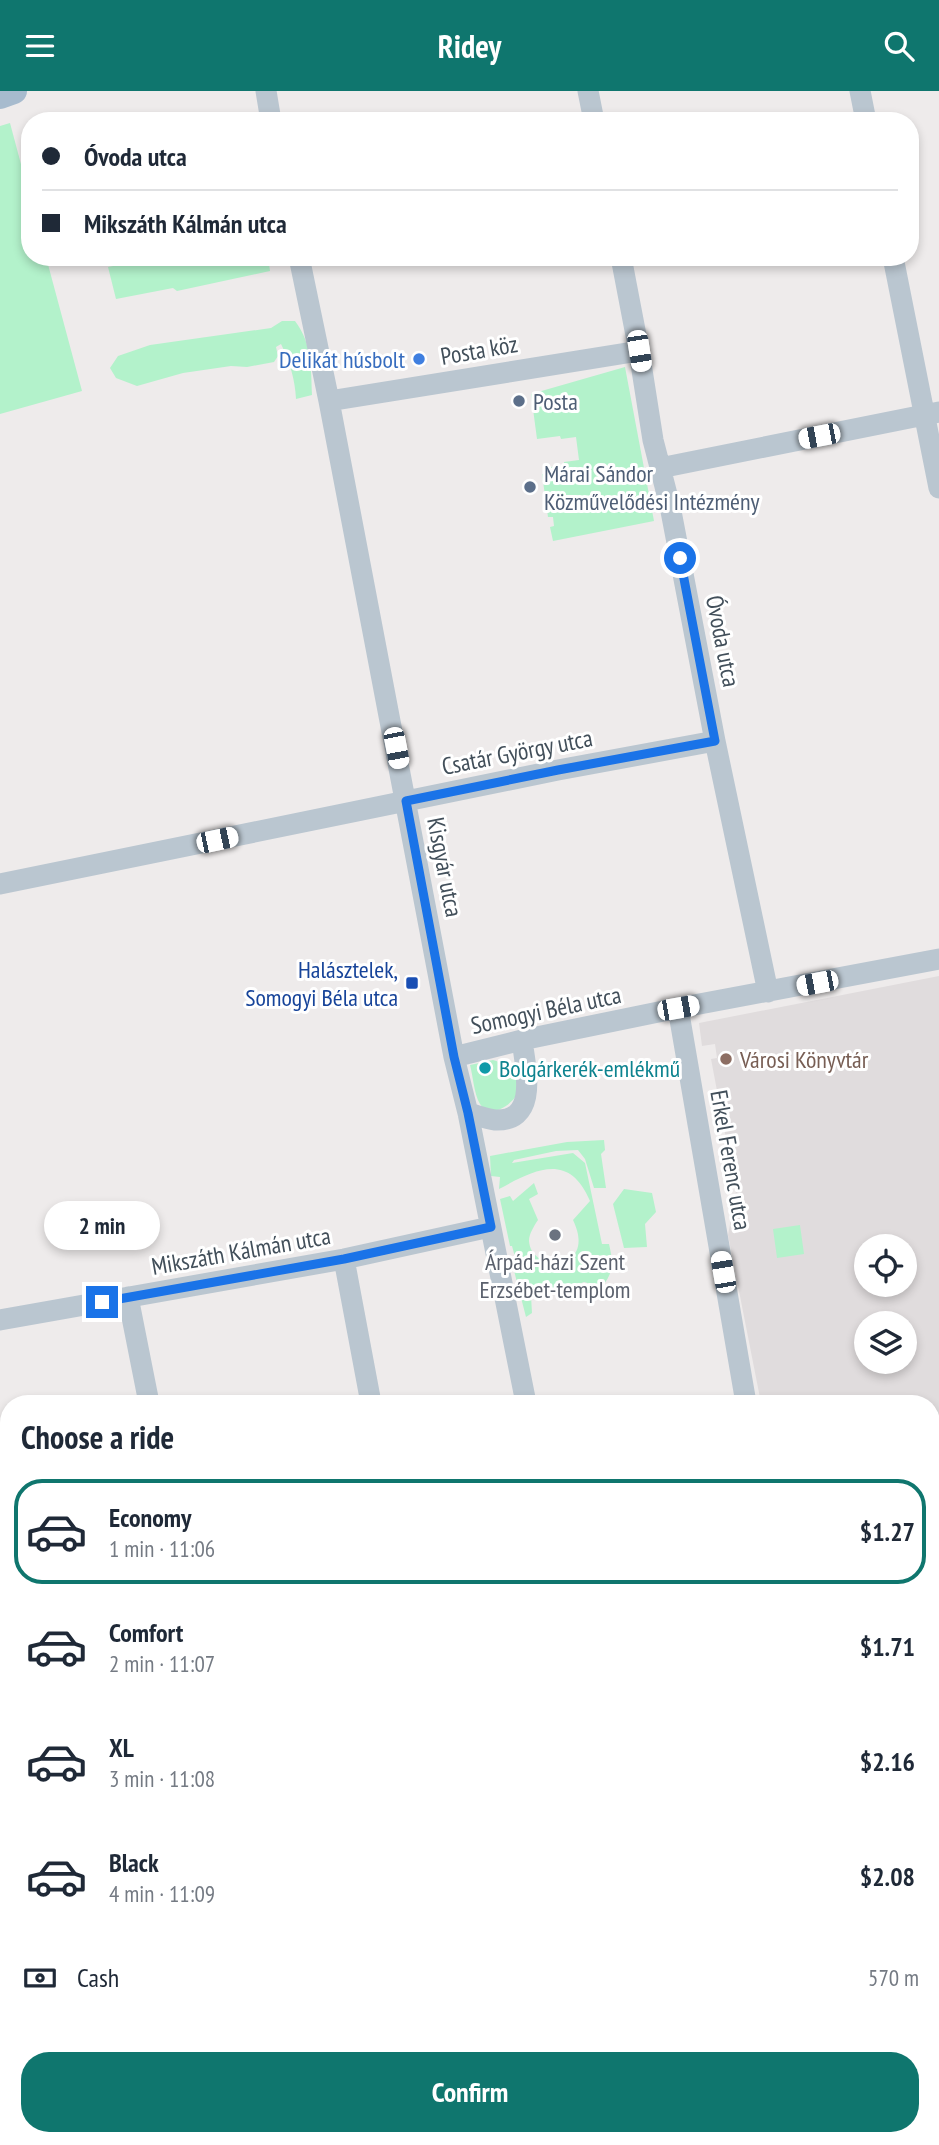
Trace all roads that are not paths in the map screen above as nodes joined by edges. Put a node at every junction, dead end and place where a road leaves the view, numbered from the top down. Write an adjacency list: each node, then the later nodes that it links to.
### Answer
1 (14, 91): 5 (main road)
2 (266, 91): 6 (street)
3 (588, 91): 7 (street)
4 (860, 91): 8 (street)
5 (0, 96)
6 (270, 112)
7 (592, 112)
8 (864, 112)
9 (301, 266): 13 (street, Kisgyár utca)
10 (623, 266): 12 (street, Óvoda utca)
11 (895, 266): 14 (street)
12 (639, 351): 13 (street, Posta köz); 15 (street, Óvoda utca)
13 (328, 401): 18 (street, Kisgyár utca)
14 (932, 413): 15 (street); 16 (street)
15 (660, 468): 17 (street, Óvoda utca)
16 (939, 488)
17 (715, 741): 18 (street, Csatár György utca); 21 (street, Óvoda utca)
18 (406, 801): 19 (street, Csatár György utca); 24 (street, Kisgyár utca)
19 (0, 884)
20 (939, 959): 21 (street, Somogyi Béla utca)
21 (768, 992): 22 (street, Somogyi Béla utca)
22 (678, 1008): 23 (street, Somogyi Béla utca); 33 (street, Erkel Ferenc utca)
23 (522, 1040): 24 (street, Somogyi Béla utca); 25 (street)
24 (454, 1057): 25 (street, Kisgyár utca)
25 (468, 1113): 26 (street, Kisgyár utca)
26 (491, 1227): 27 (street, Mikszáth Kálmán utca); 32 (street, Kisgyár utca)
27 (344, 1259): 28 (street, Mikszáth Kálmán utca); 31 (street)
28 (128, 1297): 29 (street, Mikszáth Kálmán utca); 30 (street)
29 (0, 1320)
30 (147, 1395)
31 (370, 1395)
32 (524, 1395)
33 (745, 1395)

